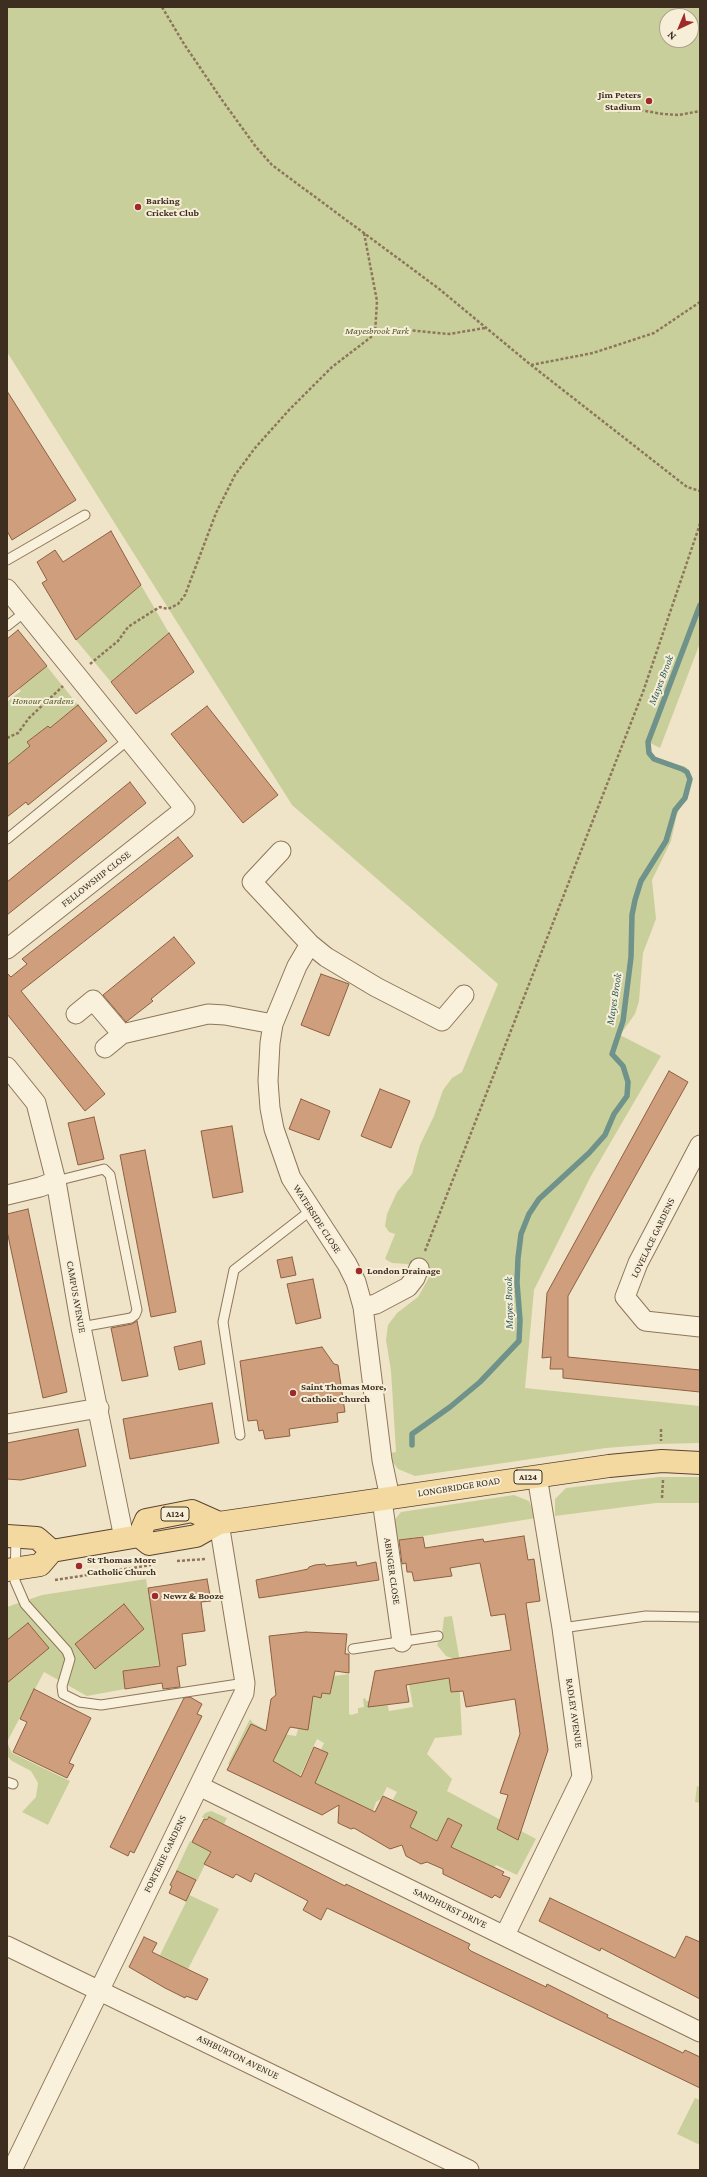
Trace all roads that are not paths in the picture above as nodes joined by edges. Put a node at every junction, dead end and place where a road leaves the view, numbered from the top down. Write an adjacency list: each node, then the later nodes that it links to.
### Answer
1 (84, 515): 2 (lane)
2 (7, 560)
3 (7, 589): 4 (street)
4 (25, 612): 5 (lane); 6 (street)
5 (7, 626)
6 (128, 740): 7 (lane); 10 (street, FELLOWSHIP CLOSE)
7 (7, 838)
8 (281, 851): 9 (street)
9 (310, 944): 11 (street); 13 (street, WATERSIDE CLOSE)
10 (7, 949)
11 (464, 995)
12 (76, 1014): 14 (street)
13 (274, 1024): 14 (street); 20 (street, WATERSIDE CLOSE)
14 (122, 1034): 15 (street)
15 (105, 1048)
16 (7, 1067): 18 (street, CAMPUS AVENUE)
17 (700, 1145): 24 (street, LOVELACE GARDENS)
18 (56, 1181): 19 (street); 23 (street, CAMPUS AVENUE); 23 (lane)
19 (7, 1195)
20 (310, 1211): 22 (street, WATERSIDE CLOSE); 27 (lane)
21 (419, 1268): 22 (street)
22 (363, 1307): 30 (street, WATERSIDE CLOSE)
23 (81, 1327): 25 (street, CAMPUS AVENUE)
24 (700, 1327)
25 (99, 1408): 26 (street); 33 (street, CAMPUS AVENUE)
26 (7, 1424)
27 (240, 1435)
28 (700, 1463): 29 (main road, LONGBRIDGE ROAD / A124)
29 (537, 1476): 30 (main road, LONGBRIDGE ROAD / A124); 37 (street, RADLEY AVENUE)
30 (386, 1499): 31 (main road, LONGBRIDGE ROAD / A124); 39 (street, ABINGER CLOSE)
31 (219, 1523): 33 (main road, LONGBRIDGE ROAD / A124); 41 (street, FORTERIE GARDENS)
32 (11, 1536): 34 (main road); 35 (lane)
33 (132, 1537): 34 (main road)
34 (52, 1551): 35 (main road)
35 (11, 1569): 41 (lane)
36 (700, 1617): 37 (lane)
37 (562, 1628): 43 (street, RADLEY AVENUE)
38 (438, 1636): 39 (lane)
39 (402, 1642): 40 (lane)
40 (353, 1649)
41 (245, 1683): 42 (street, FORTERIE GARDENS)
42 (199, 1786): 43 (street, SANDHURST DRIVE); 45 (street, FORTERIE GARDENS)
43 (505, 1935): 46 (street, SANDHURST DRIVE)
44 (7, 1946): 45 (street, ASHBURTON AVENUE)
45 (98, 1990): 47 (street, FORTERIE GARDENS); 48 (street, ASHBURTON AVENUE)
46 (700, 2032)
47 (12, 2170)
48 (469, 2170)

